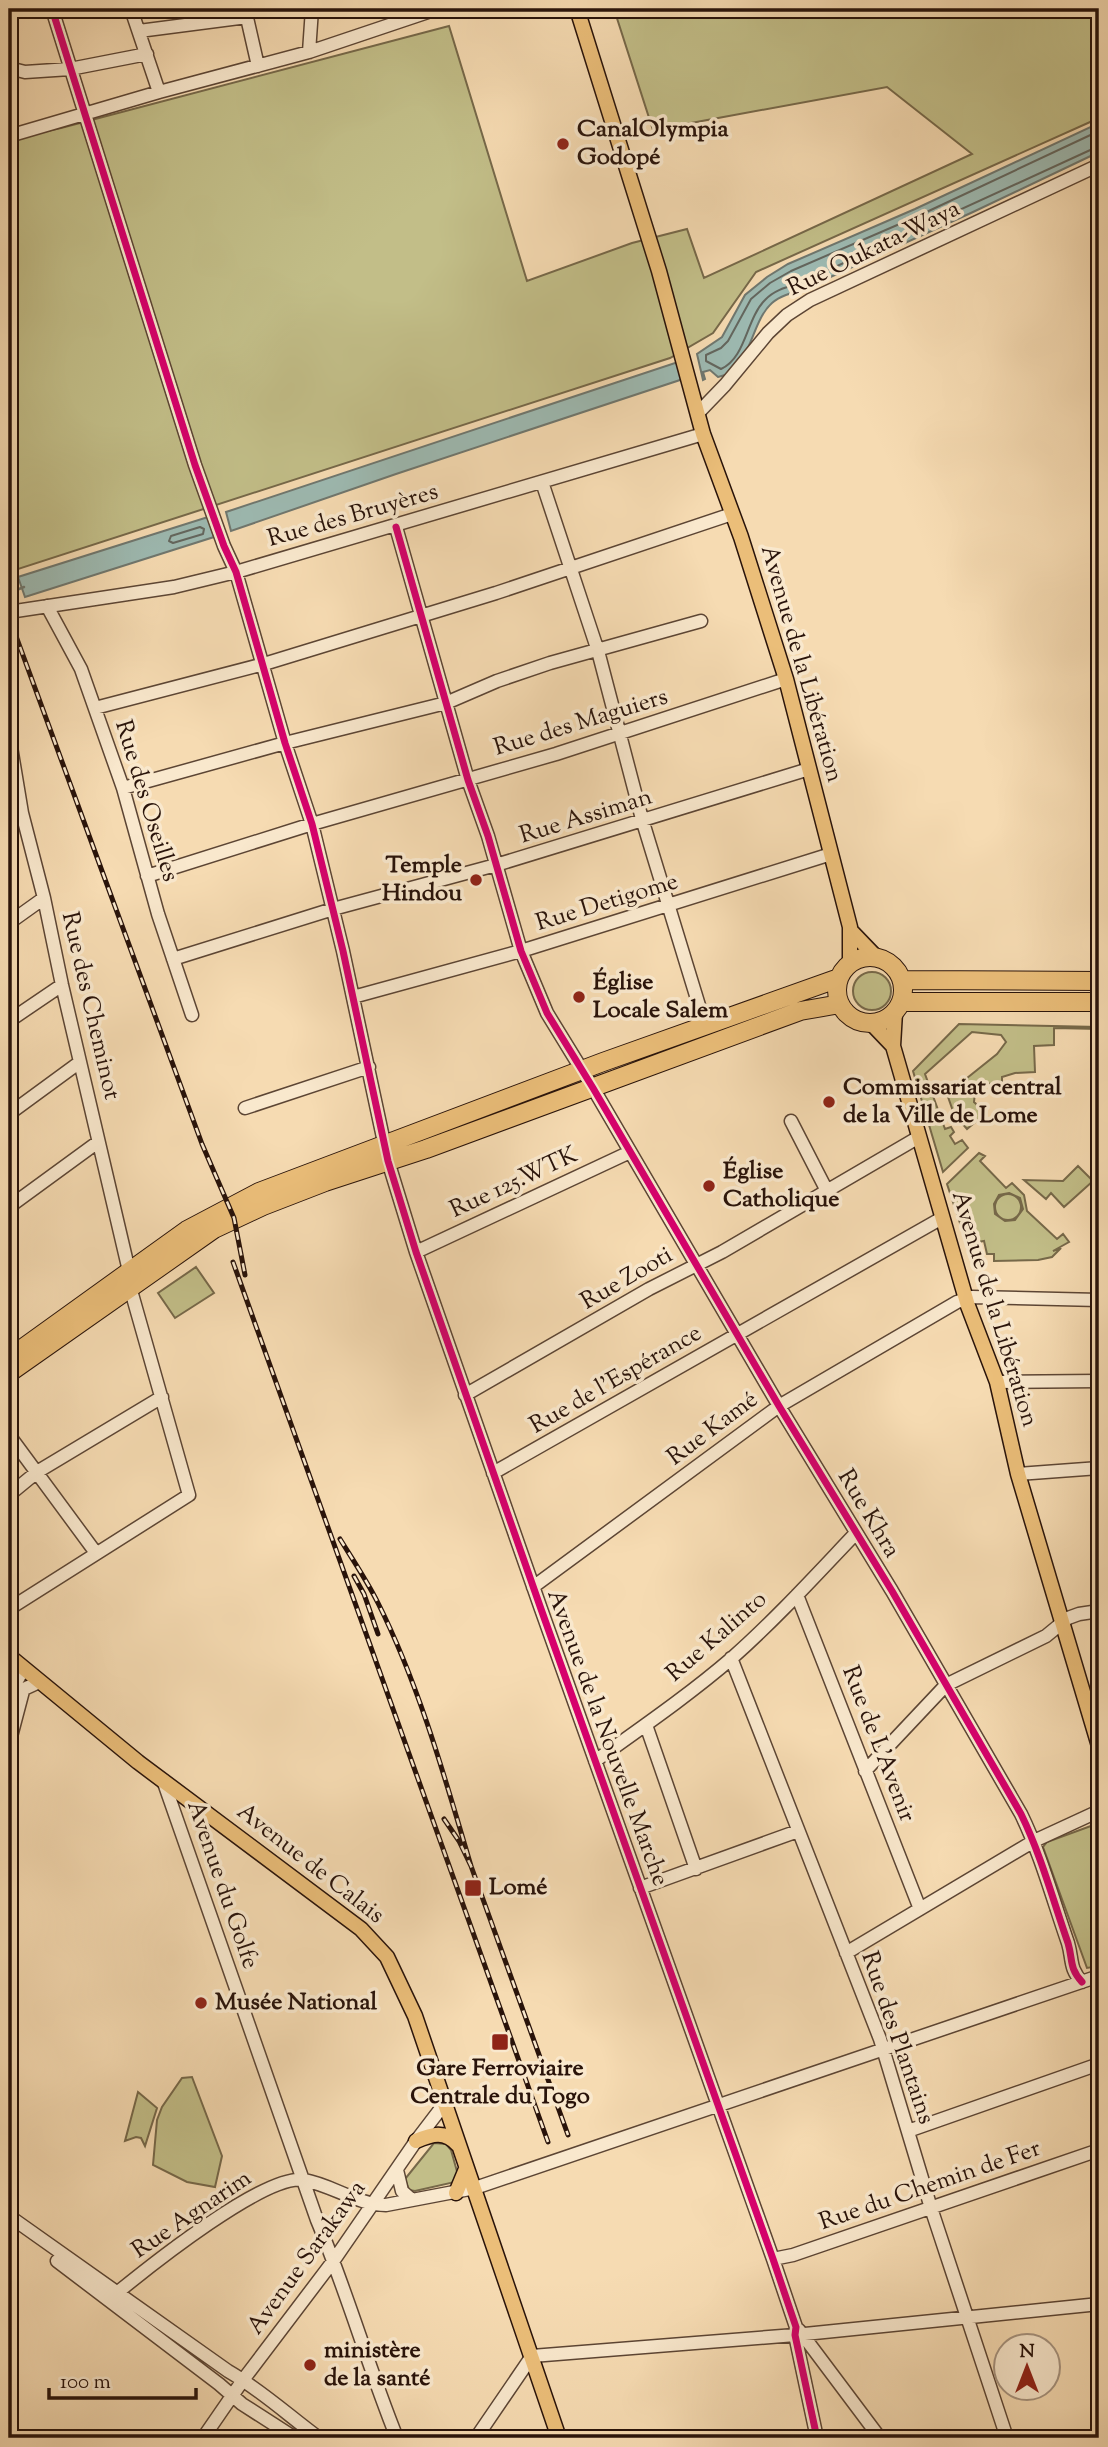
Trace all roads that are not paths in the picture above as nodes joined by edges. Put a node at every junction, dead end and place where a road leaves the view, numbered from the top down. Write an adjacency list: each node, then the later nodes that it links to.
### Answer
1 (52, 9): 12 (street, Avenue de la Nouvelle Marche)
2 (131, 9): 7 (street)
3 (312, 9): 8 (street)
4 (577, 9): 17 (main road, Avenue de la Libération)
5 (432, 10): 8 (street)
6 (246, 13): 7 (street); 10 (street)
7 (139, 31): 9 (street)
8 (309, 52): 10 (street)
9 (147, 54): 12 (street); 13 (street)
10 (258, 65): 13 (street)
11 (9, 68): 12 (street)
12 (70, 69): 14 (street, Avenue de la Nouvelle Marche)
13 (159, 92): 14 (street)
14 (84, 115): 15 (street); 23 (street, Avenue de la Nouvelle Marche)
15 (9, 136)
16 (1099, 165): 17 (street, Rue Oukata-Waya)
17 (699, 412): 18 (main road, Avenue de la Libération)
18 (703, 434): 19 (street, Rue des Bruyères); 20 (main road, Avenue de la Libération)
19 (542, 482): 21 (street, Rue des Bruyères); 22 (street)
20 (732, 514): 22 (street); 30 (main road, Avenue de la Libération)
21 (396, 527): 23 (street, Rue des Bruyères); 26 (street, Rue Khra)
22 (570, 568): 26 (street); 28 (street)
23 (236, 572): 24 (street, Rue des Bruyères); 29 (street, Avenue de la Nouvelle Marche)
24 (47, 606): 25 (street, Rue des Bruyères); 32 (street, Rue des Oseilles)
25 (9, 612)
26 (422, 615): 29 (street); 31 (street, Rue Khra)
27 (701, 621): 28 (street)
28 (598, 650): 31 (street); 33 (street)
29 (264, 664): 32 (street); 35 (street, Avenue de la Nouvelle Marche)
30 (786, 679): 33 (street, Rue des Maguiers); 36 (main road, Avenue de la Libération)
31 (446, 703): 35 (street); 37 (street, Rue Khra)
32 (95, 708): 38 (street, Rue des Oseilles)
33 (621, 733): 37 (street, Rue des Maguiers); 40 (street)
34 (9, 734): 39 (street, Rue des Cheminot)
35 (285, 743): 38 (street); 42 (street, Avenue de la Nouvelle Marche)
36 (808, 769): 40 (street, Rue Assiman); 43 (main road, Avenue de la Libération)
37 (468, 780): 42 (street, Rue des Maguiers); 44 (street, Rue Khra)
38 (123, 789): 45 (street, Rue des Oseilles)
39 (22, 813): 41 (street); 46 (street, Rue des Cheminot)
40 (642, 819): 44 (street, Rue Assiman); 47 (street)
41 (9, 821)
42 (312, 824): 45 (street, Rue des Maguiers); 48 (street, Avenue de la Nouvelle Marche)
43 (831, 854): 47 (street, Rue Detigome); 50 (main road, Avenue de la Libération)
44 (496, 864): 48 (street, Rue Assiman); 51 (street, Rue Khra)
45 (147, 876): 53 (street, Rue des Oseilles)
46 (44, 898): 49 (street); 57 (street, Rue des Cheminot)
47 (668, 906): 51 (street, Rue Detigome); 65 (street)
48 (333, 908): 53 (street, Rue Assiman); 58 (street, Avenue de la Nouvelle Marche)
49 (9, 923)
50 (851, 932): 52 (main road); 54 (main road)
51 (521, 951): 58 (street, Rue Detigome); 69 (street, Rue Khra)
52 (876, 957): 54 (highway); 55 (highway)
53 (173, 959): 62 (street, Rue des Oseilles)
54 (845, 970): 60 (highway); 65 (highway)
55 (903, 981): 56 (highway); 61 (highway)
56 (1098, 981): 59 (highway)
57 (62, 985): 63 (street); 67 (street, Rue des Cheminot)
58 (354, 997): 68 (street, Avenue de la Nouvelle Marche)
59 (1098, 1002): 61 (highway)
60 (840, 1004): 64 (highway); 69 (highway)
61 (898, 1007): 64 (highway); 66 (main road)
62 (192, 1014)
63 (9, 1021)
64 (871, 1023): 66 (main road)
65 (705, 1025): 69 (highway)
66 (893, 1046): 73 (main road, Avenue de la Libération)
67 (80, 1062): 71 (street); 74 (street, Rue des Cheminot)
68 (369, 1067): 70 (street); 75 (street, Avenue de la Nouvelle Marche)
69 (587, 1079): 75 (highway); 76 (street, Rue Khra); 77 (highway)
70 (245, 1108)
71 (9, 1114)
72 (791, 1121): 78 (street)
73 (919, 1137): 78 (street, Rue Zooti); 80 (main road, Avenue de la Libération)
74 (99, 1142): 79 (street); 83 (street, Rue des Cheminot)
75 (385, 1143): 77 (street, Avenue de la Nouvelle Marche); 83 (highway)
76 (630, 1152): 81 (street, Rue 125.WTK); 82 (street, Rue Khra)
77 (388, 1161): 81 (street, Avenue de la Nouvelle Marche); 83 (highway)
78 (827, 1191): 82 (street, Rue Zooti)
79 (9, 1207)
80 (942, 1218): 84 (main road, Avenue de la Libération); 86 (street, Rue de l'Espérance)
81 (416, 1252): 91 (street, Avenue de la Nouvelle Marche)
82 (697, 1265): 86 (street, Rue Khra); 91 (street, Rue Zooti)
83 (130, 1279): 87 (highway); 88 (highway); 92 (street, Rue des Cheminot)
84 (965, 1298): 85 (street); 90 (main road, Avenue de la Libération); 93 (street, Rue Kamé)
85 (1099, 1300)
86 (737, 1335): 93 (street, Rue Khra); 97 (street, Rue de l'Espérance)
87 (9, 1358)
88 (9, 1373)
89 (1099, 1381): 90 (street)
90 (997, 1382): 98 (main road, Avenue de la Libération)
91 (466, 1395): 97 (street, Avenue de la Nouvelle Marche)
92 (162, 1397): 96 (street); 101 (street, Rue des Cheminot)
93 (779, 1406): 100 (street, Rue Khra); 102 (street, Rue Kamé)
94 (9, 1435): 96 (street)
95 (1099, 1468): 98 (street)
96 (37, 1472): 99 (street); 101 (street)
97 (493, 1474): 102 (street, Avenue de la Nouvelle Marche)
98 (1017, 1474): 106 (main road, Avenue de la Libération)
99 (9, 1495)
100 (856, 1533): 103 (street, Rue Kalinto); 111 (street, Rue Khra)
101 (96, 1553): 104 (street)
102 (533, 1587): 117 (street, Avenue de la Nouvelle Marche)
103 (797, 1594): 108 (street, Rue Kalinto); 118 (street, Rue de L'Avenir)
104 (9, 1609)
105 (1099, 1611): 106 (street)
106 (1061, 1624): 111 (street); 116 (main road, Avenue de la Libération)
107 (9, 1656): 109 (main road, Avenue de Calais)
108 (732, 1658): 114 (street, Rue Kalinto); 121 (street, Rue des Plantains)
109 (24, 1668): 110 (main road, Avenue de Calais); 113 (street)
110 (39, 1682): 112 (street); 119 (main road, Avenue de Calais)
111 (946, 1685): 118 (street); 122 (street, Rue Khra)
112 (23, 1691): 113 (street); 115 (street)
113 (9, 1695)
114 (646, 1725): 117 (street, Rue Kalinto); 123 (street)
115 (9, 1744)
116 (1099, 1746)
117 (595, 1761): 124 (street, Avenue de la Nouvelle Marche)
118 (865, 1771): 125 (street, Rue de L'Avenir)
119 (163, 1780): 131 (main road, Avenue de Calais); 139 (street, Avenue du Golfe)
120 (1099, 1811): 122 (street)
121 (798, 1831): 123 (street); 126 (street, Rue des Plantains)
122 (1034, 1841): 125 (street); 128 (street, Rue Khra)
123 (696, 1869): 124 (street)
124 (640, 1888): 132 (street, Avenue de la Nouvelle Marche)
125 (920, 1909): 126 (street)
126 (846, 1954): 129 (street, Rue des Plantains)
127 (1099, 1976): 128 (street)
128 (1082, 1982): 129 (street)
129 (883, 2050): 132 (street); 133 (street, Rue des Plantains)
130 (1099, 2064): 133 (street)
131 (445, 2103): 134 (street, Avenue Sarakawa); 135 (main road, Avenue de Calais)
132 (717, 2106): 140 (street); 147 (street, Avenue de la Nouvelle Marche)
133 (908, 2131): 144 (street, Rue des Plantains)
134 (416, 2141): 135 (main road); 138 (street, Avenue Sarakawa)
135 (458, 2145): 137 (main road, Avenue de Calais)
136 (1099, 2150): 144 (street, Rue du Chemin de Fer)
137 (466, 2169): 140 (main road, Avenue de Calais); 141 (main road)
138 (397, 2170): 142 (street); 143 (street, Avenue Sarakawa)
139 (303, 2179): 143 (street); 148 (street, Avenue du Golfe); 149 (street, Rue Agnarim)
140 (475, 2188): 141 (street); 153 (main road, Avenue de Calais)
141 (456, 2193): 142 (street)
142 (411, 2199): 143 (street)
143 (373, 2205): 148 (street, Avenue Sarakawa)
144 (931, 2207): 147 (street, Rue du Chemin de Fer); 151 (street, Rue des Plantains)
145 (9, 2216): 149 (street)
146 (9, 2226): 157 (street)
147 (773, 2259): 152 (street, Avenue de la Nouvelle Marche)
148 (334, 2260): 156 (street, Avenue Sarakawa); 163 (street, Avenue du Golfe)
149 (118, 2292): 156 (street)
150 (1099, 2304): 151 (street)
151 (968, 2319): 152 (street); 168 (street, Rue des Plantains)
152 (798, 2332): 153 (street); 154 (street); 155 (street)
153 (532, 2356): 164 (street); 165 (main road, Avenue de Calais)
154 (827, 2365): 155 (street); 167 (street)
155 (805, 2379): 166 (street)
156 (243, 2380): 157 (street, Avenue Sarakawa); 158 (street)
157 (232, 2395): 159 (street); 160 (street, Avenue Sarakawa)
158 (269, 2400): 159 (street); 162 (street)
159 (260, 2414): 161 (street)
160 (203, 2438)
161 (295, 2438)
162 (319, 2438)
163 (397, 2438)
164 (476, 2438)
165 (559, 2438)
166 (817, 2438)
167 (880, 2438)
168 (1007, 2438)

